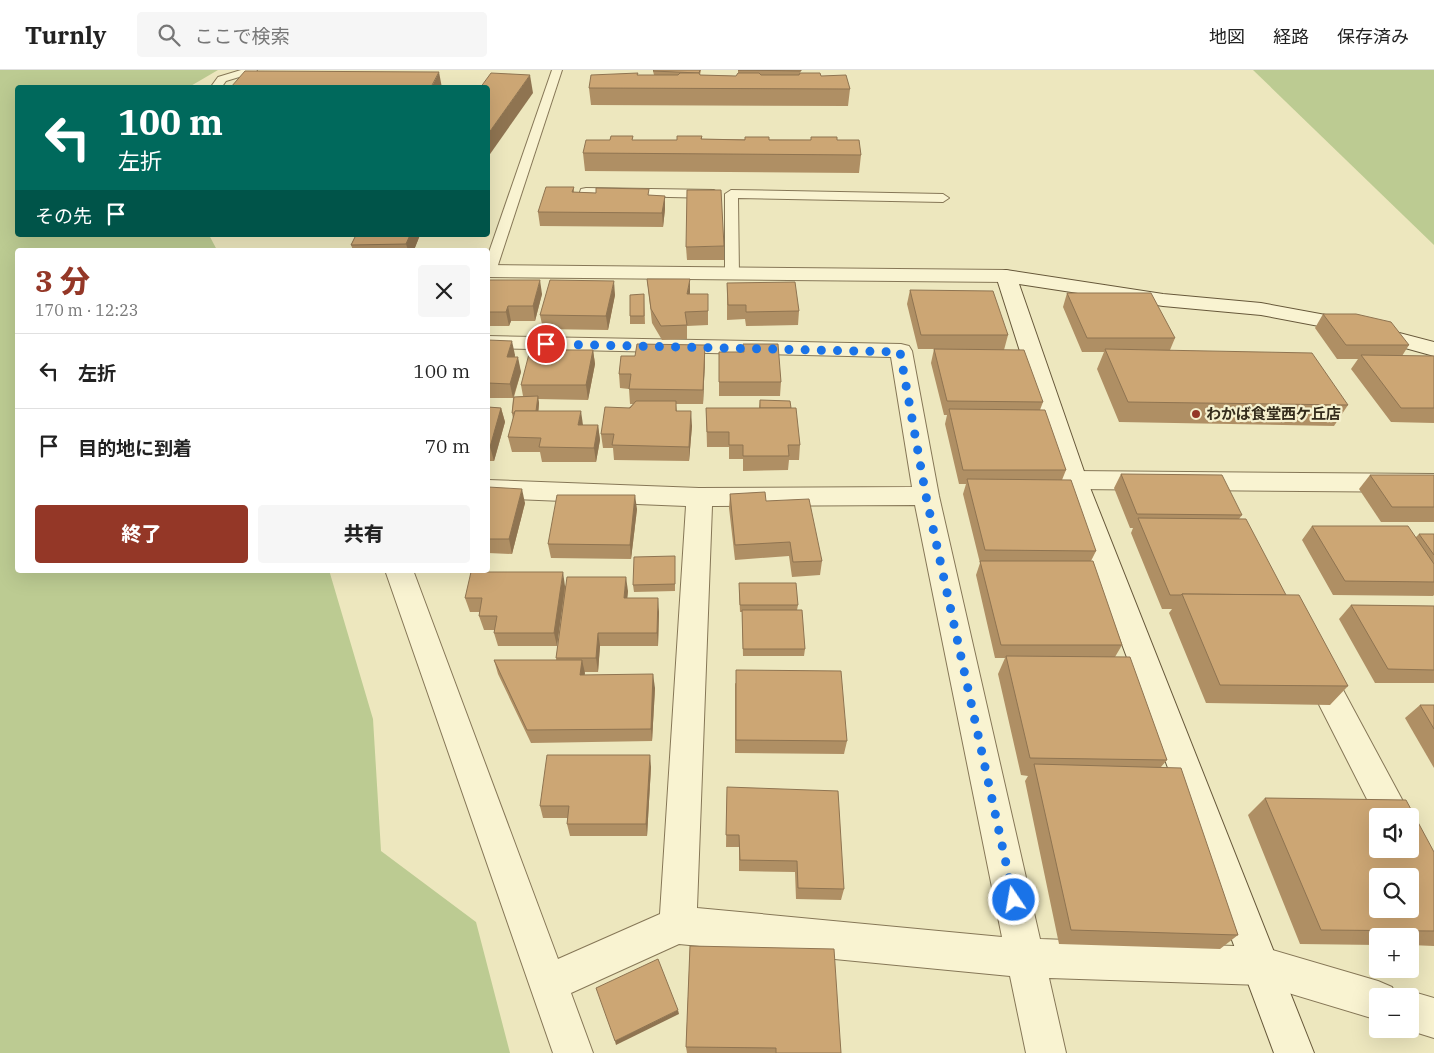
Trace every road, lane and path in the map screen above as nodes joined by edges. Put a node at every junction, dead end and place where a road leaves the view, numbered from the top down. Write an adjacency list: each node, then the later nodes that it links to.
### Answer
1 (252, 70): 3 (lane)
2 (557, 70): 7 (lane)
3 (217, 85)
4 (586, 192): 5 (lane)
5 (731, 194): 6 (lane); 9 (lane)
6 (943, 198)
7 (490, 265)
8 (490, 271): 9 (street)
9 (732, 275): 10 (street)
10 (1006, 276): 12 (street); 13 (street)
11 (490, 342): 17 (street)
12 (1434, 349)
13 (1074, 480): 14 (street); 25 (street)
14 (1219, 482): 15 (street); 19 (street)
15 (1434, 483)
16 (490, 489): 18 (street)
17 (926, 496): 18 (street); 24 (street)
18 (699, 497): 23 (street)
19 (1233, 508)
20 (400, 573): 26 (street)
21 (1306, 649): 22 (street)
22 (1389, 808)
23 (678, 925): 24 (street); 26 (street)
24 (1026, 958): 25 (street); 31 (street)
25 (1262, 966): 27 (street); 32 (street)
26 (548, 983): 30 (street)
27 (1369, 998)
28 (1419, 1013): 29 (street)
29 (1434, 1018)
30 (573, 1053)
31 (1046, 1053)
32 (1294, 1053)

